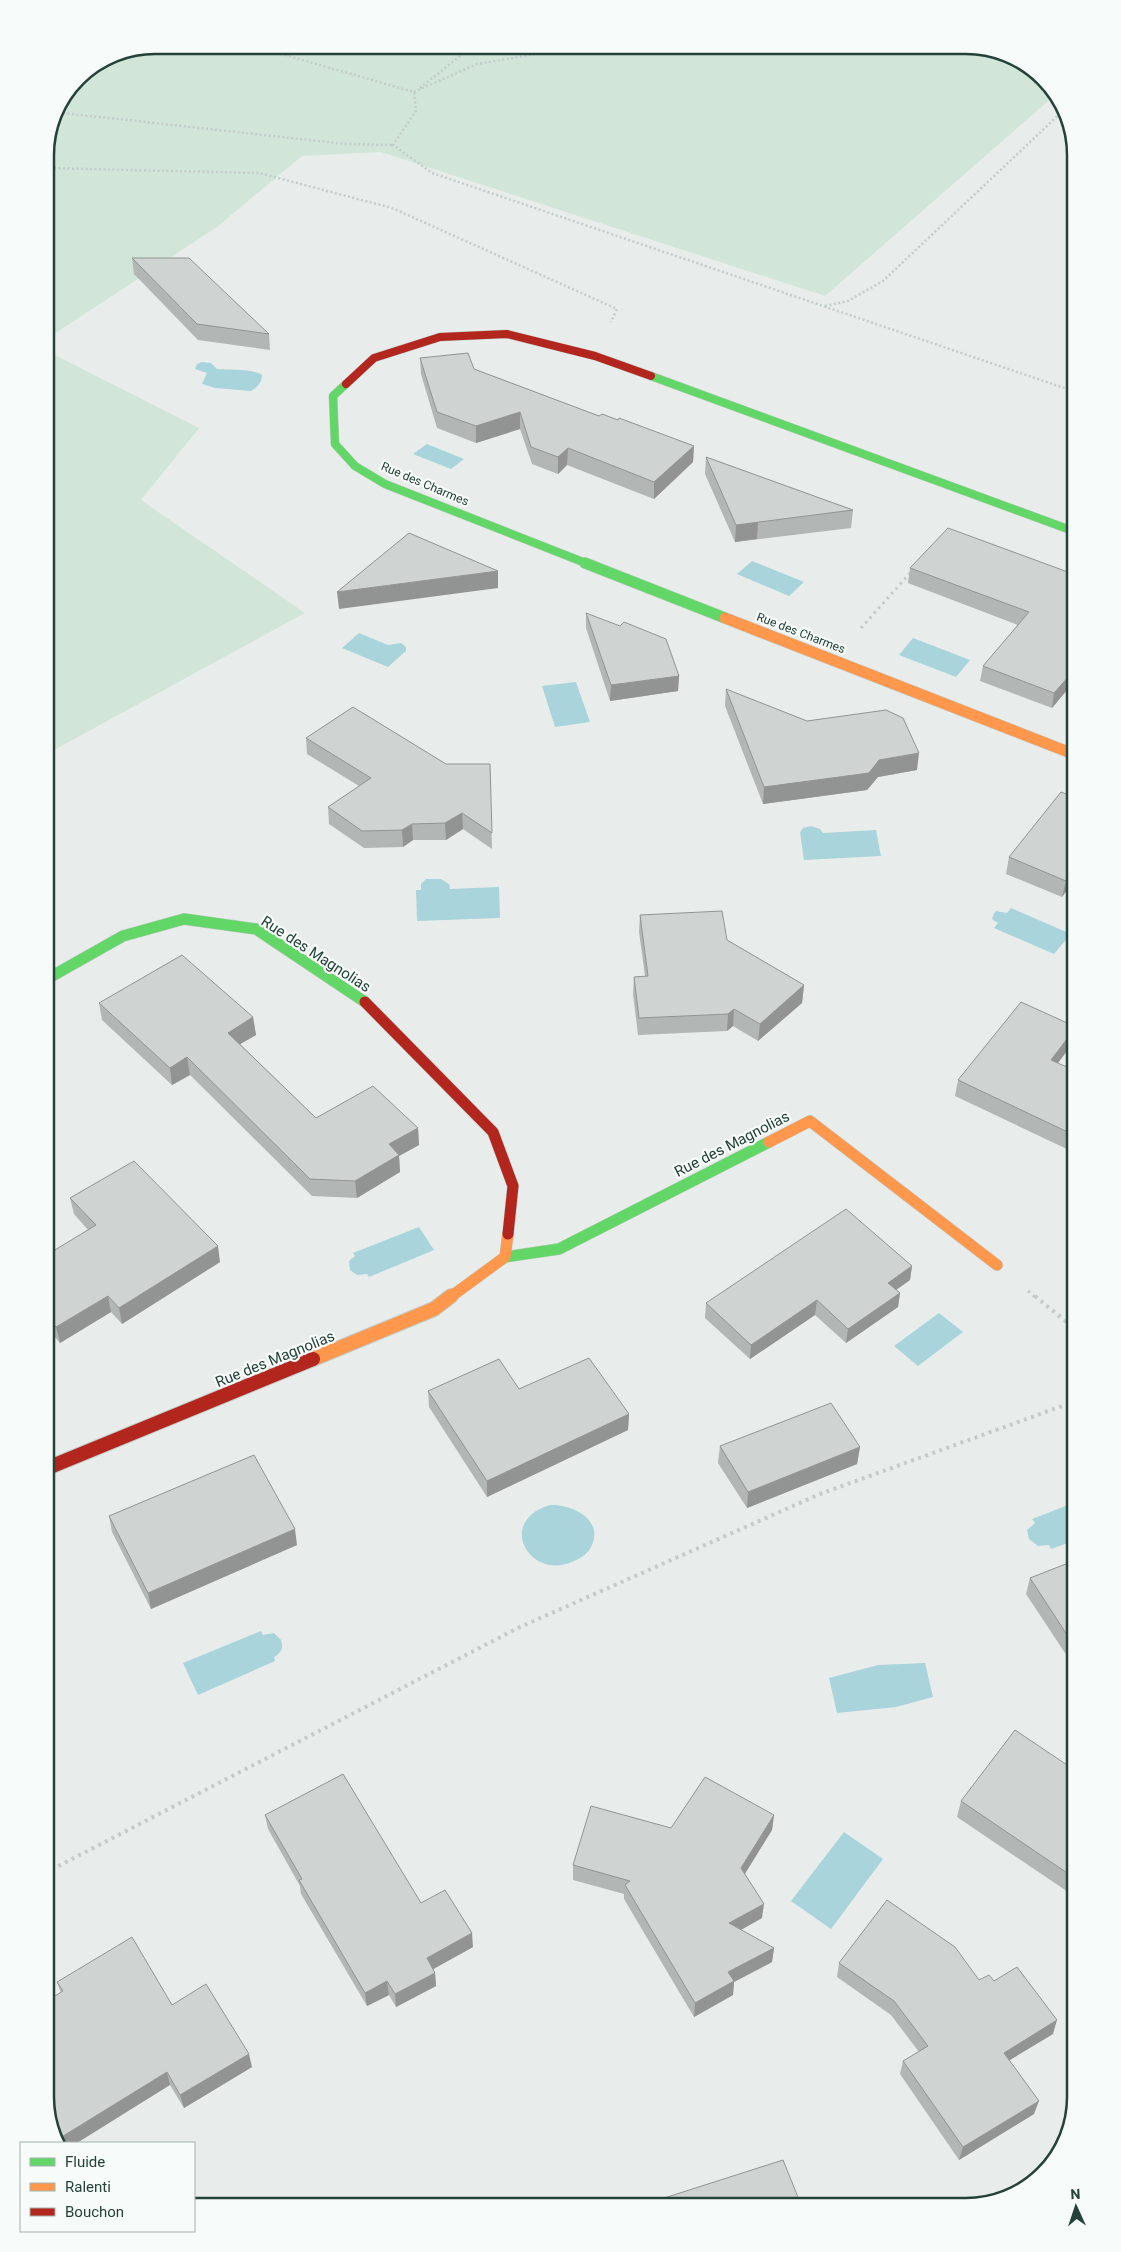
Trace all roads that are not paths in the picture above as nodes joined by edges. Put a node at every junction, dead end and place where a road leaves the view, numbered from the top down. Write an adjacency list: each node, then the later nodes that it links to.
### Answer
1 (1067, 529): 2 (street, Rue des Charmes)
2 (1067, 751)
3 (54, 975): 4 (street, Rue des Magnolias)
4 (505, 1257): 5 (street, Rue des Magnolias); 6 (street, Rue des Magnolias)
5 (997, 1265)
6 (54, 1465)

